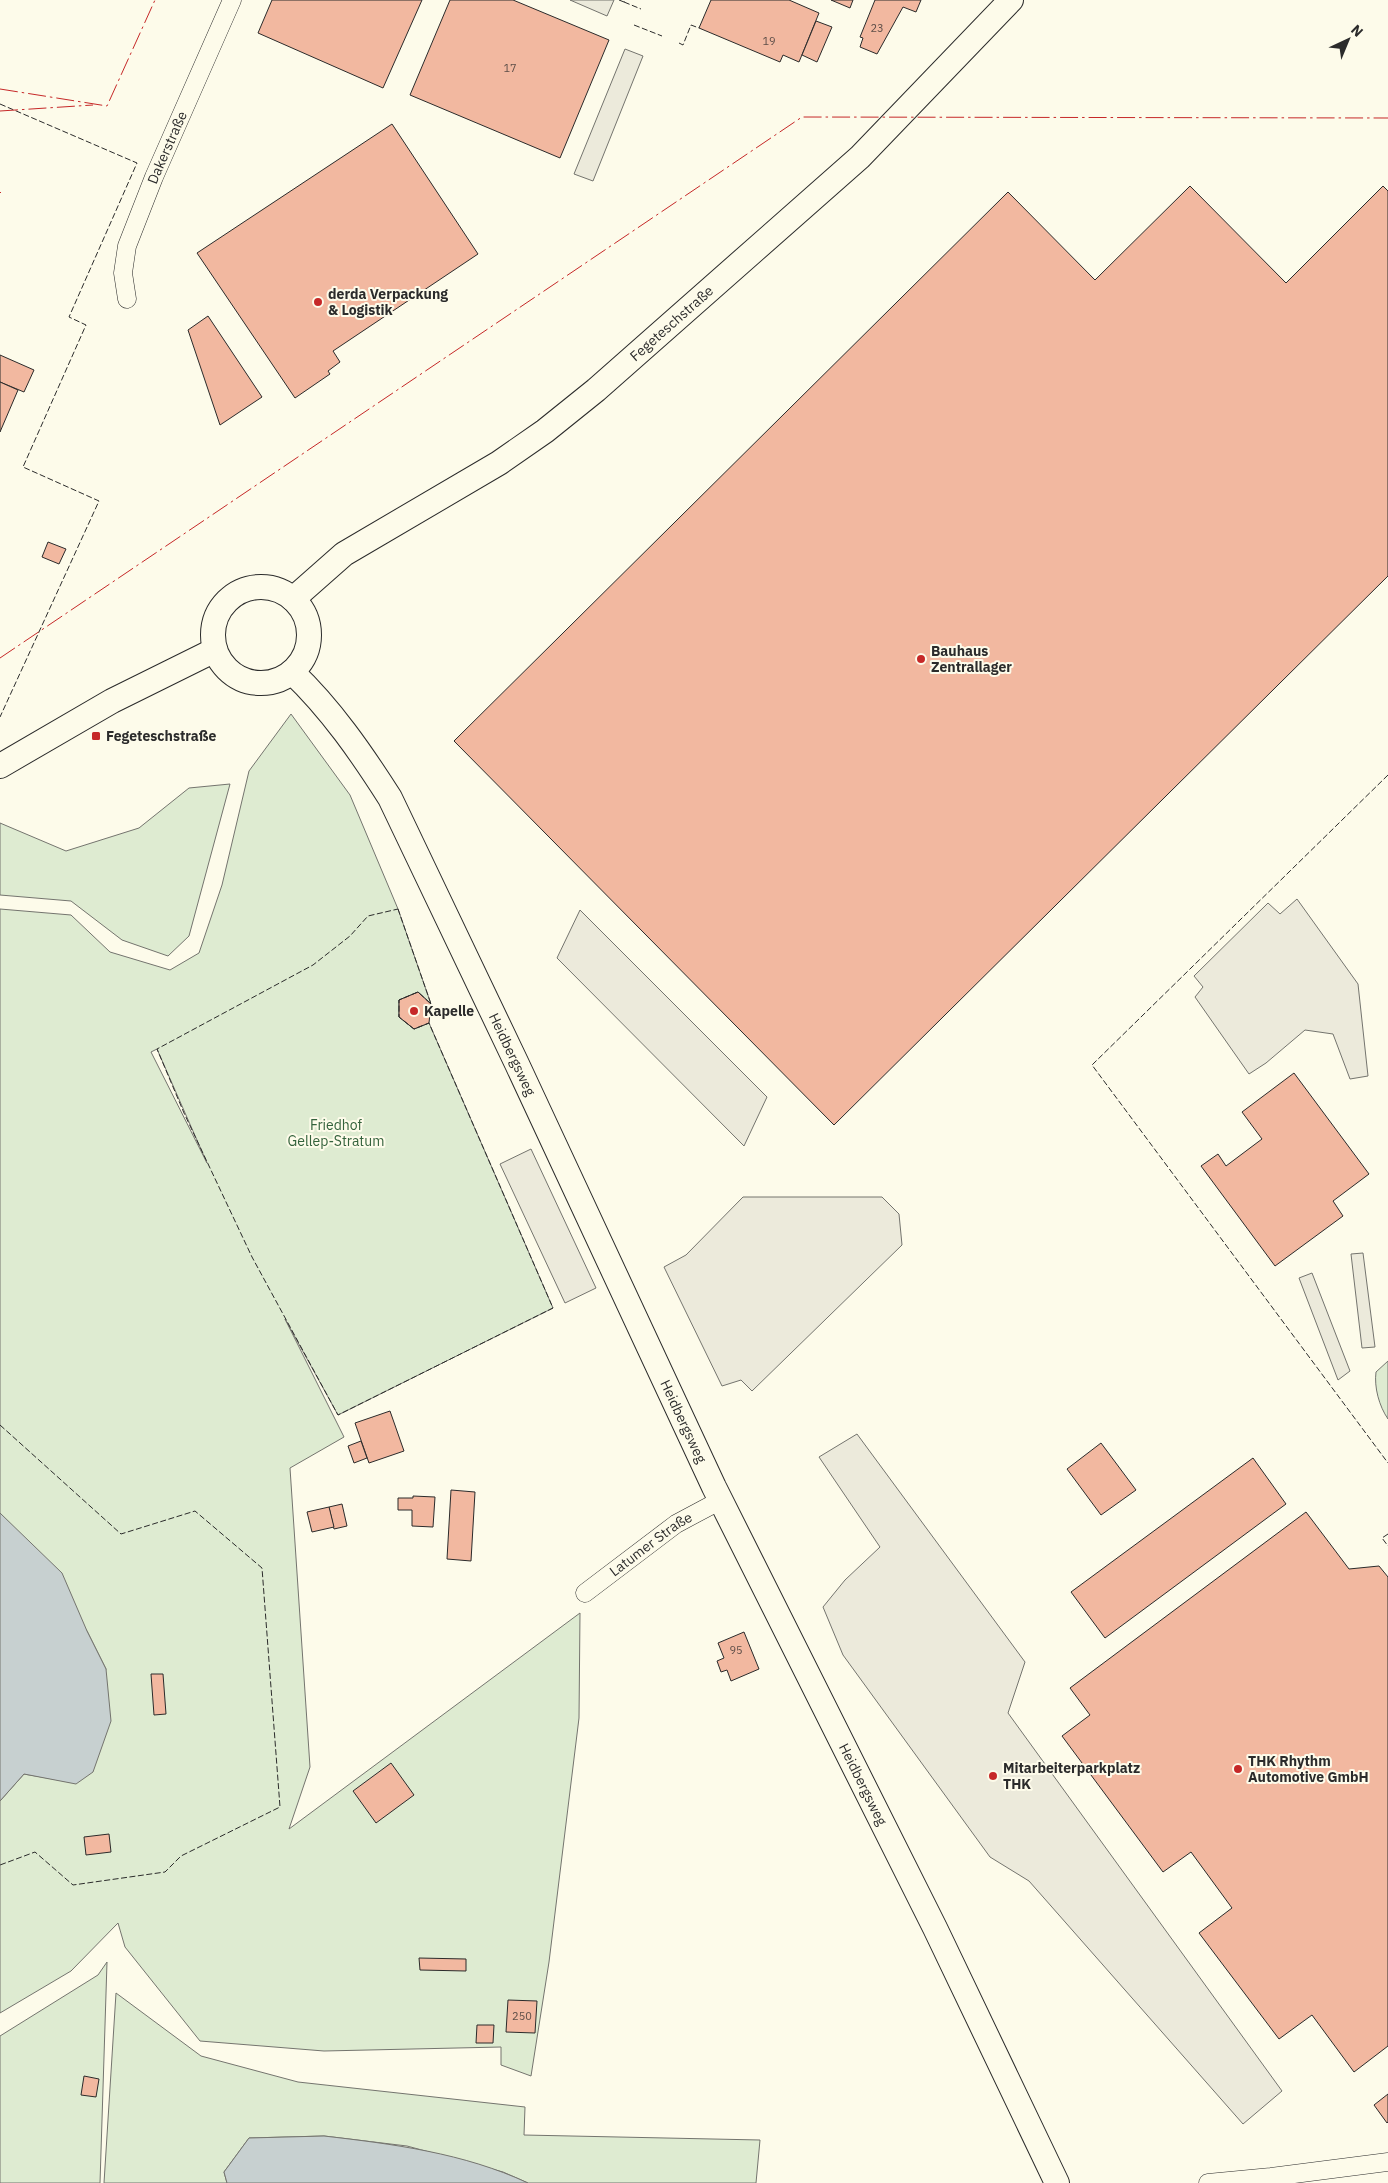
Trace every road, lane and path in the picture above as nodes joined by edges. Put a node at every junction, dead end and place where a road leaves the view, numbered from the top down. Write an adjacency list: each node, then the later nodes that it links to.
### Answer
1 (232, 0): 3 (street, Dakerstraße)
2 (1011, 0): 4 (street, Fegeteschstraße)
3 (127, 299)
4 (293, 599): 5 (street); 6 (street)
5 (215, 650): 6 (street); 7 (street)
6 (292, 672): 8 (street, Heidbergsweg)
7 (0, 766)
8 (721, 1500): 9 (street, Latumer Straße); 11 (street, Heidbergsweg)
9 (585, 1594)
10 (1388, 2162): 12 (street)
11 (1057, 2183)
12 (1208, 2183)

